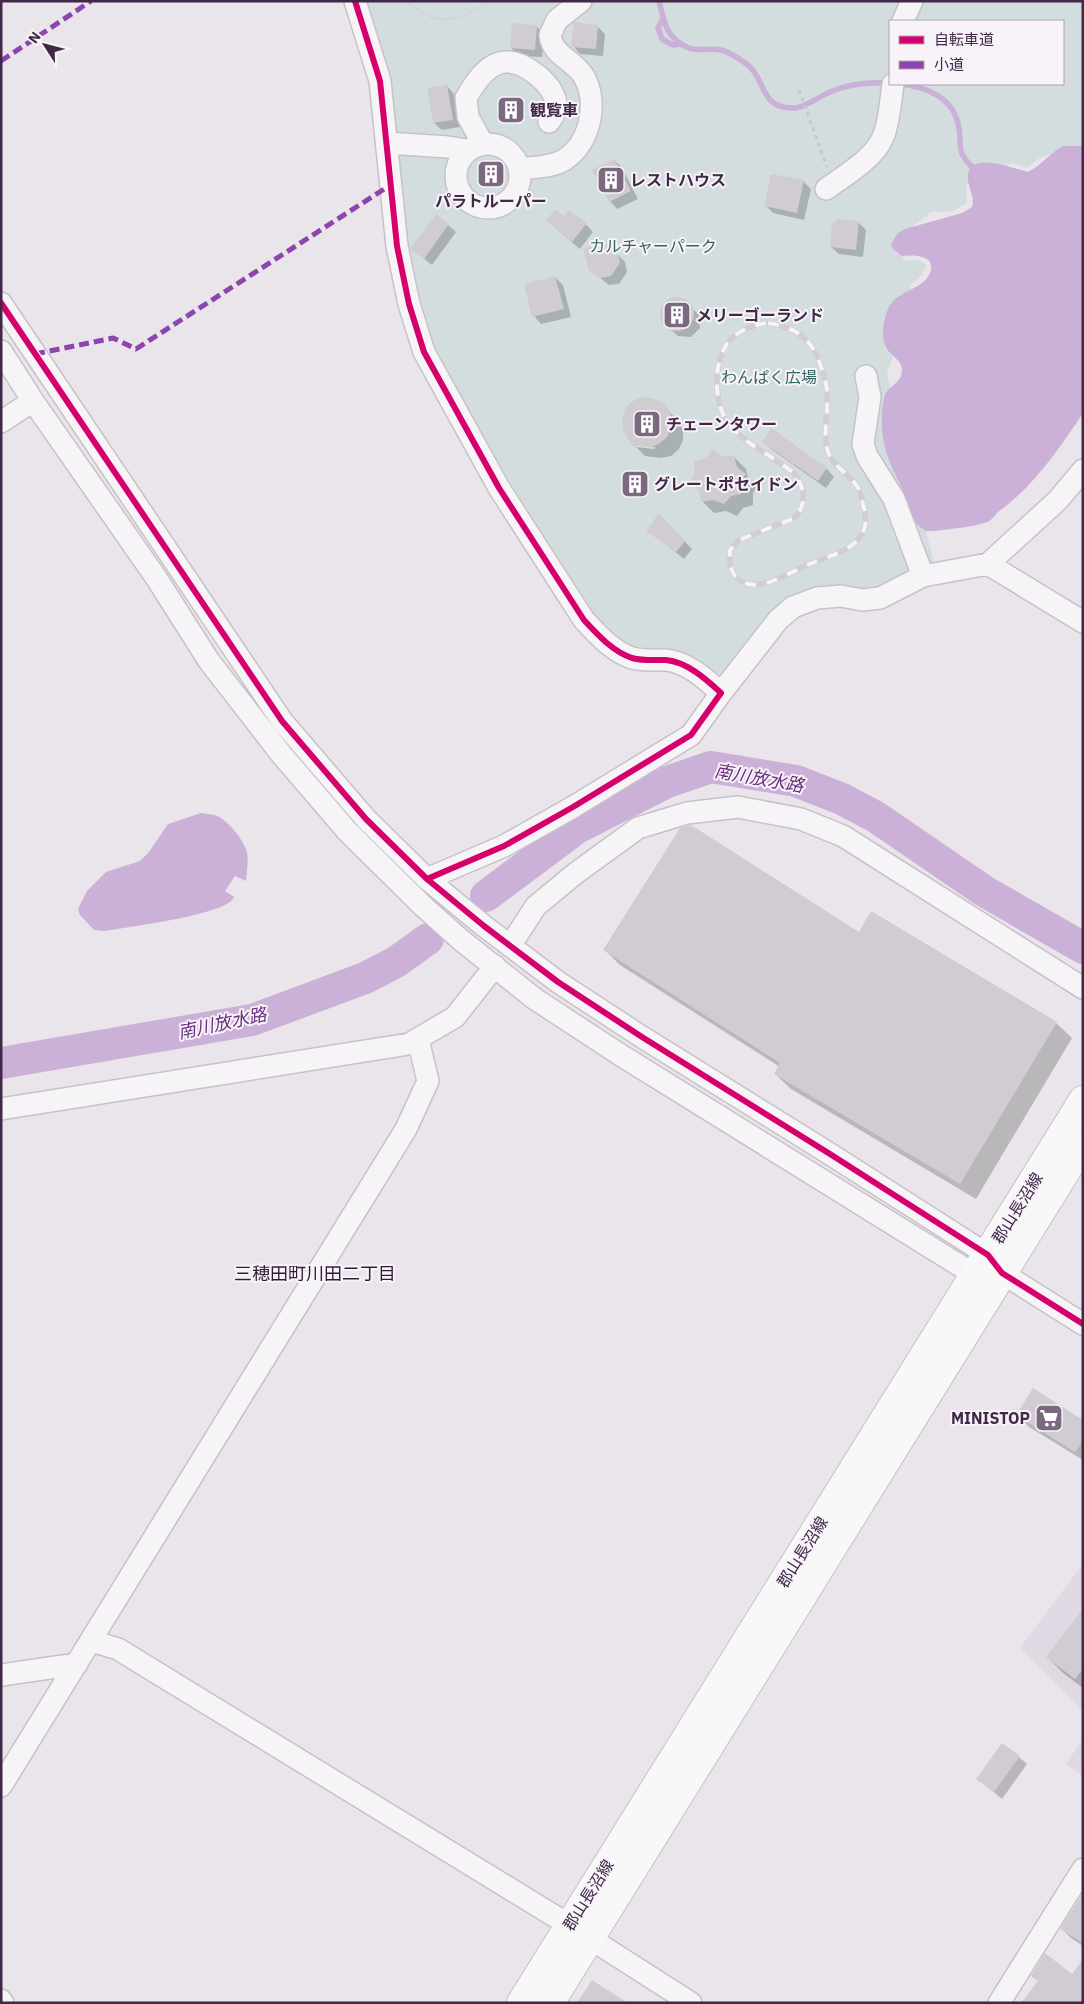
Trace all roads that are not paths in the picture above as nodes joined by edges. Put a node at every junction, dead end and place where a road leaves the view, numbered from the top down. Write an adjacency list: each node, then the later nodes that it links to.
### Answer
1 (355, 1): 7 (street)
2 (581, 1): 9 (street)
3 (912, 1): 4 (street)
4 (903, 20)
5 (893, 88): 10 (street)
6 (549, 122): 8 (street)
7 (387, 143): 8 (street); 20 (street)
8 (475, 148): 9 (street); 9 (street)
9 (519, 169)
10 (830, 186)
11 (1, 303): 21 (street)
12 (1, 351): 14 (street)
13 (866, 376): 18 (street)
14 (34, 401): 15 (street); 23 (street)
15 (1, 422)
16 (1083, 470): 17 (street)
17 (988, 564): 18 (street); 19 (street)
18 (923, 576): 20 (street)
19 (1083, 622)
20 (722, 693): 21 (street)
21 (427, 878): 22 (street)
22 (510, 946): 24 (street); 29 (street)
23 (495, 966): 25 (street); 29 (street)
24 (1083, 988)
25 (418, 1039): 27 (street); 31 (street)
26 (1083, 1100): 29 (main road, 郡山長沼線)
27 (1, 1109)
28 (1083, 1144): 29 (main road, 郡山長沼線)
29 (988, 1268): 30 (street); 36 (main road, 郡山長沼線)
30 (1083, 1324)
31 (92, 1641): 32 (street); 36 (street)
32 (77, 1664): 33 (street); 34 (street)
33 (1, 1675)
34 (1, 1786)
35 (1083, 1869): 40 (street)
36 (579, 1932): 37 (main road, 郡山長沼線); 38 (main road, 郡山長沼線); 39 (street)
37 (521, 2003)
38 (550, 2003)
39 (691, 2003)
40 (999, 2003)

